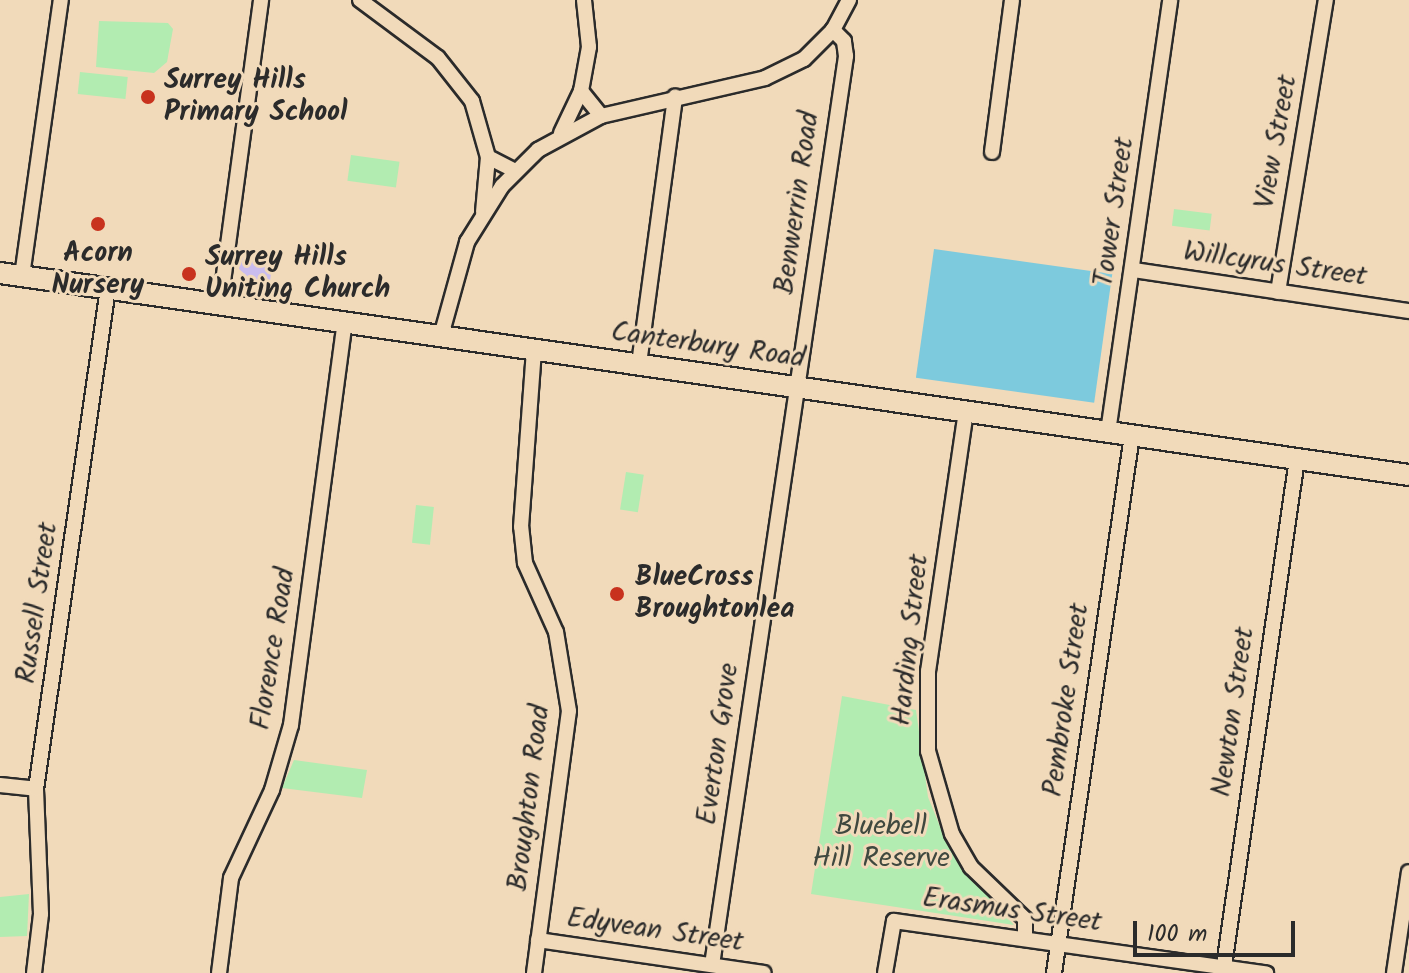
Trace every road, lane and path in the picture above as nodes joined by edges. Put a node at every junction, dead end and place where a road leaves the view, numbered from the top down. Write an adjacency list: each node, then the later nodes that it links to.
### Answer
1 (61, 0): 20 (street)
2 (261, 0): 23 (street)
3 (360, 0): 15 (street)
4 (584, 0): 10 (street)
5 (849, 0): 9 (street)
6 (1012, 0): 14 (street)
7 (1170, 0): 18 (street, Tower Street)
8 (1326, 0): 22 (street, View Street)
9 (833, 30): 11 (street); 29 (street, Benwerrin Road)
10 (581, 91): 12 (street); 13 (street)
11 (675, 96): 12 (street); 28 (street)
12 (601, 116): 13 (street)
13 (561, 133): 16 (street)
14 (992, 152)
15 (488, 157): 16 (street); 17 (street)
16 (515, 171): 17 (street)
17 (482, 213): 26 (street)
18 (1134, 270): 22 (street, Willcyrus Street); 31 (street, Tower Street)
19 (0, 273): 20 (main road, Canterbury Road)
20 (22, 276): 21 (main road, Canterbury Road)
21 (108, 288): 23 (main road, Canterbury Road); 36 (street, Russell Street)
22 (1278, 292): 24 (street, Willcyrus Street)
23 (220, 304): 25 (main road, Canterbury Road)
24 (1409, 311)
25 (345, 322): 26 (main road, Canterbury Road); 44 (street, Florence Road)
26 (441, 336): 27 (main road, Canterbury Road)
27 (534, 350): 28 (main road, Canterbury Road); 39 (street, Broughton Road)
28 (639, 364): 29 (main road, Canterbury Road)
29 (798, 387): 30 (main road, Canterbury Road); 41 (street, Everton Grove)
30 (966, 411): 31 (main road, Canterbury Road); 38 (street, Harding Street)
31 (1108, 432): 32 (main road, Canterbury Road)
32 (1132, 435): 33 (main road, Canterbury Road); 40 (street, Pembroke Street)
33 (1297, 459): 34 (main road, Canterbury Road); 42 (street, Newton Street)
34 (1409, 475)
35 (0, 785): 36 (street)
36 (36, 789): 43 (street, Russell Street)
37 (1409, 872): 50 (street)
38 (1025, 939): 40 (street, Erasmus Street); 47 (street, Erasmus Street)
39 (538, 940): 41 (street, Edyvean Street); 45 (street, Broughton Road)
40 (1058, 944): 42 (street, Erasmus Street); 48 (street, Pembroke Street)
41 (712, 965): 46 (street, Edyvean Street)
42 (1223, 970): 49 (street, Erasmus Street)
43 (34, 973)
44 (219, 973)
45 (534, 973)
46 (764, 973)
47 (885, 973)
48 (1054, 973)
49 (1266, 973)
50 (1394, 973)

